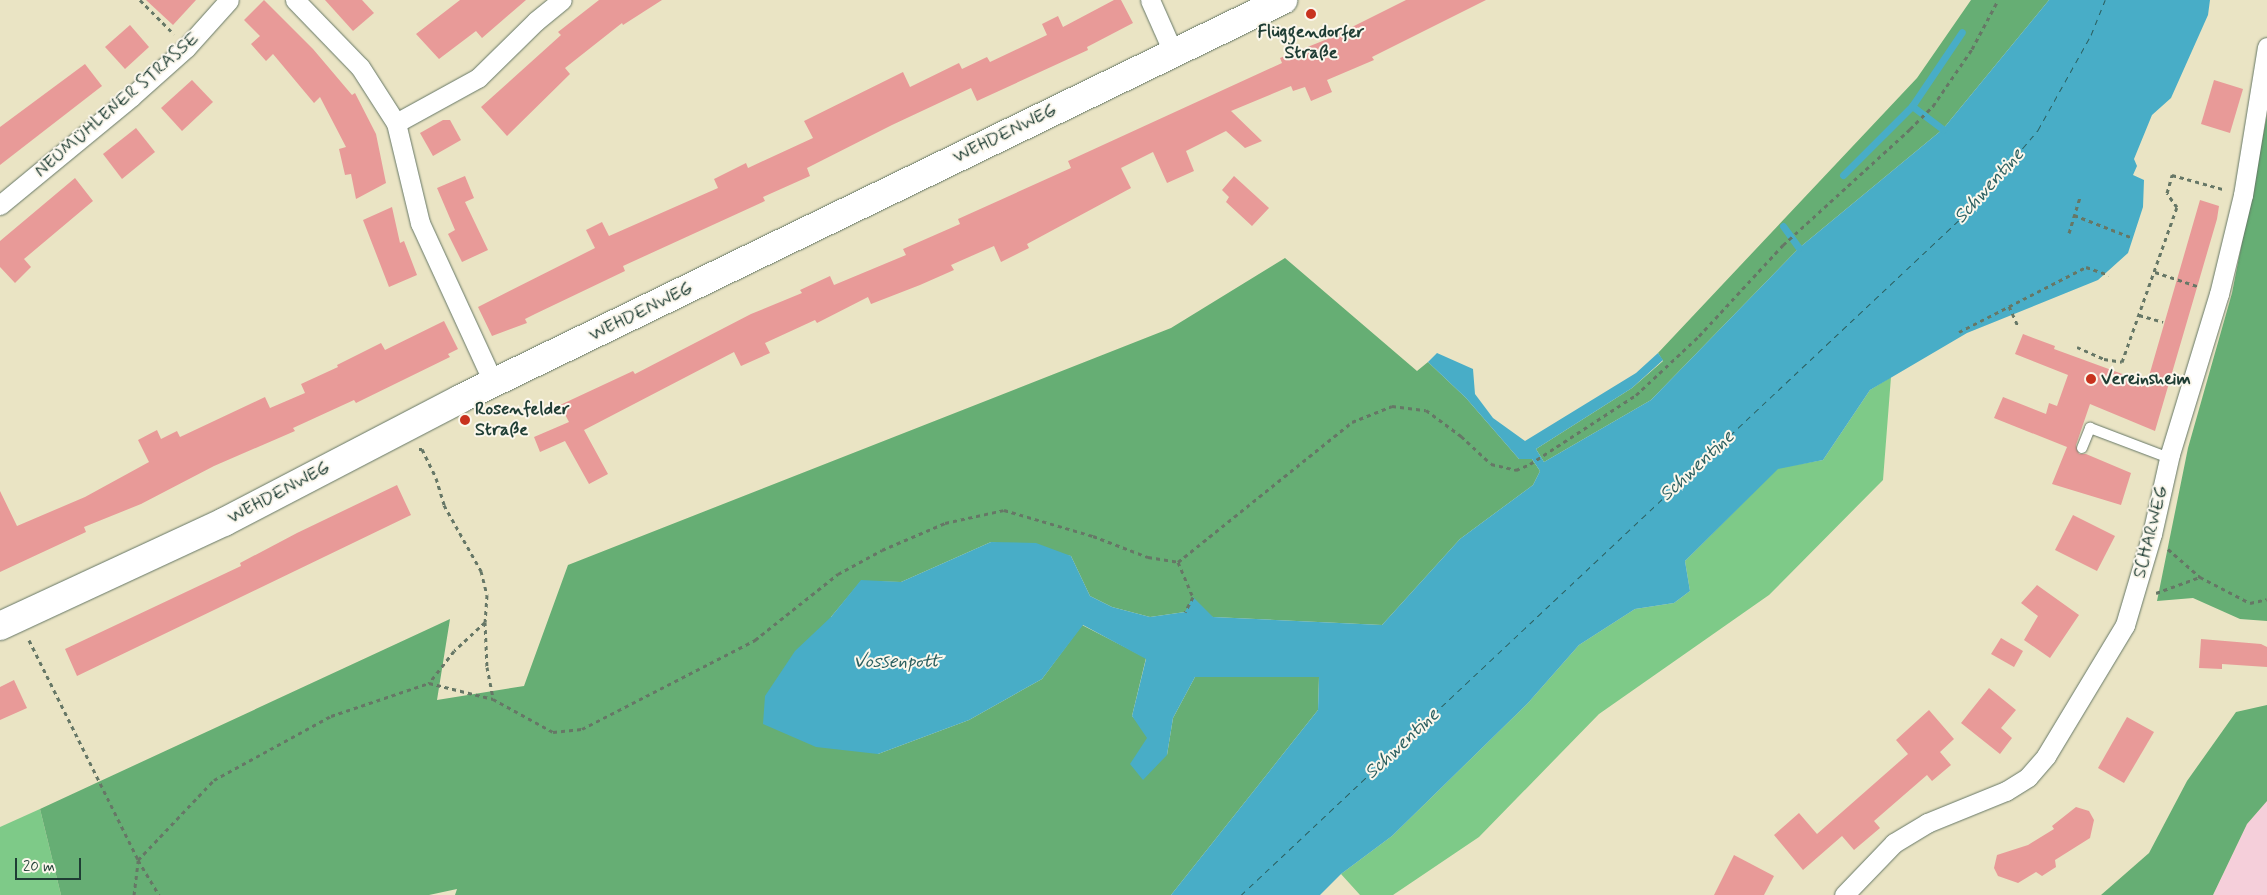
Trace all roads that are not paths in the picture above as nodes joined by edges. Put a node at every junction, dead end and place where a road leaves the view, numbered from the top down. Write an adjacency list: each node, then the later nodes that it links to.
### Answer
1 (228, 0): 9 (street, NEUMÜHLENER STRASSE)
2 (296, 0): 8 (street)
3 (562, 0): 8 (street)
4 (1150, 0): 7 (street)
5 (1274, 2): 7 (main road, WEHDENWEG)
6 (2267, 47): 12 (street, SCHARWEG)
7 (1173, 52): 10 (main road, WEHDENWEG)
8 (396, 123): 10 (street)
9 (0, 205)
10 (494, 384): 13 (main road, WEHDENWEG)
11 (2082, 448): 12 (lane)
12 (2170, 458): 14 (street, SCHARWEG)
13 (9, 622)
14 (1844, 895)

